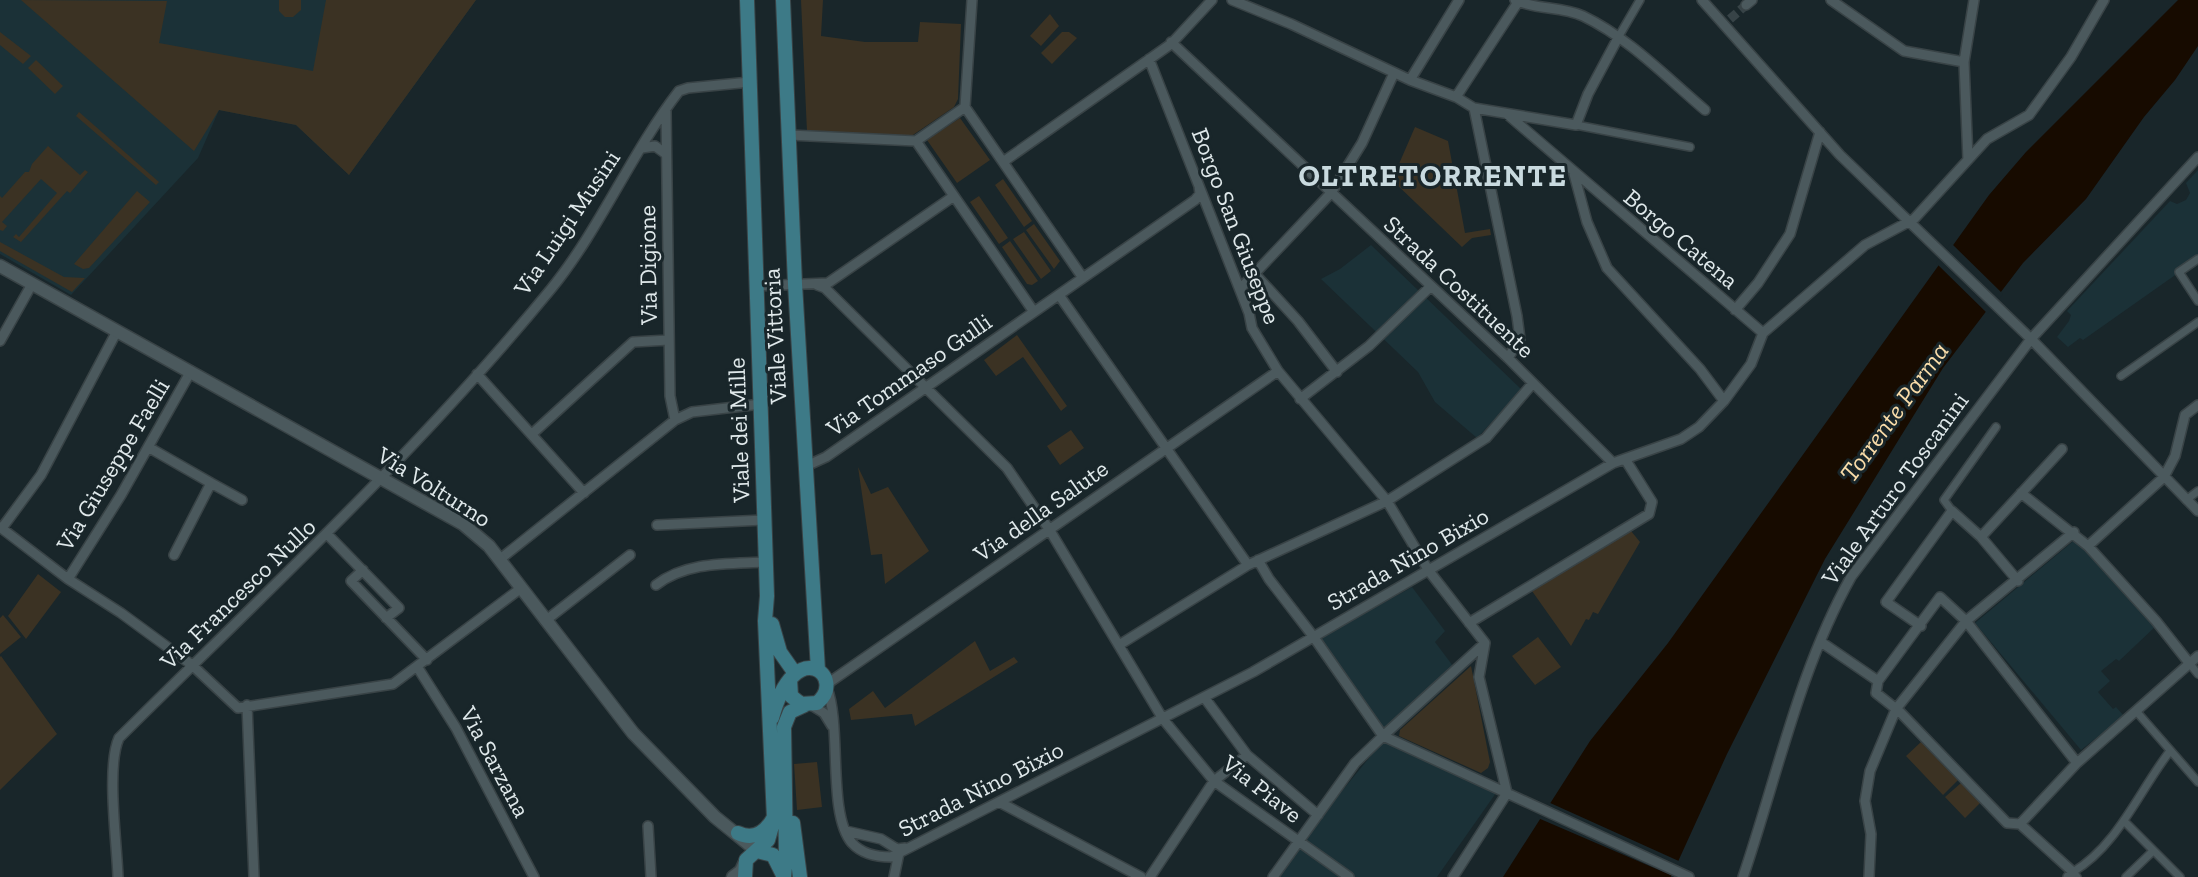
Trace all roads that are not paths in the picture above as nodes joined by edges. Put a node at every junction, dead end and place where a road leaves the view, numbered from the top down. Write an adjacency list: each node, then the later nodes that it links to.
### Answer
1 (747, 0): 19 (main road, Viale dei Mille)
2 (783, 0): 28 (main road, Viale Vittoria)
3 (972, 0): 21 (street)
4 (1212, 0): 14 (street)
5 (1234, 0): 17 (street)
6 (1459, 0): 18 (street)
7 (1640, 0): 13 (street)
8 (1702, 0): 27 (street)
9 (1831, 0): 16 (street)
10 (1974, 0): 16 (street)
11 (2104, 0): 34 (street)
12 (1517, 1): 13 (street); 20 (street)
13 (1619, 36): 24 (street); 26 (street)
14 (1171, 42): 15 (street); 38 (street, Strada Costituente)
15 (1149, 59): 35 (street); 37 (street, Borgo San Giuseppe)
16 (1964, 62): 34 (street)
17 (1394, 73): 18 (street); 38 (street)
18 (1410, 80): 20 (street)
19 (750, 82): 23 (street, Via Luigi Musini); 48 (main road, Viale dei Mille)
20 (1456, 97): 22 (street)
21 (965, 107): 29 (street); 35 (street)
22 (1474, 108): 25 (street); 61 (street)
23 (666, 109): 31 (street, Via Luigi Musini); 32 (street, Via Digione)
24 (1705, 110)
25 (1506, 113): 26 (street); 36 (street, Borgo Catena)
26 (1576, 124): 30 (street)
27 (1820, 132): 40 (street); 53 (street)
28 (789, 135): 29 (street); 46 (main road, Viale Vittoria)
29 (916, 141): 39 (street)
30 (1690, 147)
31 (642, 148): 32 (street); 65 (street, Via Luigi Musini)
32 (666, 154): 59 (street, Via Digione)
33 (2198, 157): 58 (street, Viale Arturo Toscanini)
34 (1968, 160): 40 (street)
35 (1003, 162): 44 (street)
36 (1574, 174): 53 (street, Borgo Catena); 70 (street)
37 (1199, 186): 44 (street); 50 (street, Borgo San Giuseppe)
38 (1330, 193): 43 (street); 49 (street, Strada Costituente)
39 (954, 196): 47 (street); 54 (street)
40 (1911, 222): 57 (street, Strada Nino Bixio); 58 (street)
41 (2198, 259): 52 (street)
42 (0, 266): 45 (street, Via Volturno)
43 (1254, 273): 50 (street); 64 (street)
44 (1083, 278): 51 (street, Via Tommaso Gulli)
45 (32, 284): 56 (street, Via Volturno); 60 (street)
46 (795, 284): 47 (street); 48 (street); 81 (main road, Viale Vittoria)
47 (817, 285): 68 (street, Via Piave)
48 (757, 286): 71 (main road, Viale dei Mille)
49 (1431, 286): 61 (street, Strada Costituente); 64 (street)
50 (1240, 289): 62 (street, Borgo San Giuseppe)
51 (1059, 295): 54 (street, Via Tommaso Gulli); 77 (street)
52 (2198, 301)
53 (1735, 310): 57 (street, Borgo Catena)
54 (1034, 312): 68 (street, Via Tommaso Gulli)
55 (2198, 322): 66 (street)
56 (117, 331): 63 (street, Via Volturno); 95 (street)
57 (1763, 333): 70 (street, Strada Nino Bixio)
58 (2031, 339): 83 (street); 120 (street, Viale Arturo Toscanini)
59 (669, 340): 73 (street, Via Digione); 75 (street)
60 (0, 341)
61 (1508, 358): 67 (street, Strada Costituente)
62 (1278, 370): 69 (street, Borgo San Giuseppe); 77 (street, Via della Salute)
63 (191, 371): 76 (street, Via Giuseppe Faelli); 82 (street, Via Volturno)
64 (1337, 372): 69 (street)
65 (477, 374): 75 (street); 82 (street, Via Luigi Musini)
66 (2122, 375)
67 (1533, 383): 80 (street, Strada Costituente); 90 (street)
68 (925, 388): 81 (street, Via Tommaso Gulli); 96 (street, Via Piave)
69 (1300, 399): 90 (street, Borgo San Giuseppe)
70 (1724, 401): 79 (street, Strada Nino Bixio)
71 (761, 404): 73 (street); 93 (main road, Viale dei Mille)
72 (2198, 405): 83 (street)
73 (675, 420): 87 (street)
74 (1996, 427): 91 (street)
75 (532, 434): 87 (street)
76 (148, 447): 84 (street); 109 (street, Via Giuseppe Faelli)
77 (1165, 447): 96 (street, Via della Salute); 106 (street)
78 (2062, 448): 86 (street)
79 (1625, 459): 80 (street, Strada Nino Bixio); 117 (street)
80 (1613, 463): 108 (street, Strada Nino Bixio)
81 (804, 467): 128 (main road, Viale Vittoria)
82 (383, 477): 98 (street, Via Francesco Nullo); 103 (street, Via Volturno)
83 (2164, 477): 89 (street); 100 (street)
84 (211, 483): 88 (street); 101 (street)
85 (2198, 491): 89 (street)
86 (2021, 492): 97 (street); 99 (street)
87 (584, 493): 103 (street)
88 (242, 500)
89 (2186, 500): 92 (street)
90 (1387, 501): 104 (street); 108 (street, Borgo San Giuseppe)
91 (1952, 511): 99 (street); 118 (street)
92 (2198, 511)
93 (765, 520): 94 (street); 105 (main road, Viale dei Mille)
94 (657, 525)
95 (1, 527): 109 (street)
96 (1049, 528): 122 (street, Via Piave); 132 (street, Via della Salute)
97 (2074, 532): 100 (street); 110 (street)
98 (327, 534): 107 (street); 126 (street, Via Francesco Nullo)
99 (1981, 537): 110 (street)
100 (2088, 546): 125 (street)
101 (174, 555)
102 (630, 555): 115 (street)
103 (500, 560): 112 (street, Via Volturno)
104 (1258, 560): 106 (street); 119 (street)
105 (766, 562): 111 (street); 113 (main road, Viale dei Mille)
106 (1248, 565): 122 (street)
107 (363, 570): 114 (street); 114 (street)
108 (1429, 571): 117 (street, Borgo San Giuseppe); 119 (street, Strada Nino Bixio)
109 (68, 579): 126 (street)
110 (2018, 581): 116 (street)
111 (656, 585)
112 (520, 589): 115 (street, Via Volturno); 124 (street)
113 (767, 596): 130 (main road); 139 (main road, Viale dei Mille)
114 (386, 618): 124 (street)
115 (545, 621): 156 (street, Via Volturno)
116 (1966, 621): 118 (street); 136 (street); 144 (street)
117 (1469, 622): 121 (street, Borgo San Giuseppe)
118 (1921, 626): 131 (street)
119 (1313, 636): 133 (street, Strada Nino Bixio); 141 (street)
120 (1821, 642): 131 (street); 179 (street, Viale Arturo Toscanini)
121 (1485, 643): 141 (street); 148 (street)
122 (1119, 645): 138 (street, Via Piave)
123 (2198, 656): 125 (street)
124 (427, 660): 127 (street)
125 (2190, 664): 129 (street); 137 (street)
126 (192, 665): 134 (street); 164 (street, Via Francesco Nullo)
127 (418, 668): 134 (street); 166 (street, Via Sarzana)
128 (818, 670): 130 (main road); 132 (main road)
129 (2198, 674)
130 (792, 676): 135 (main road); 139 (main road)
131 (1878, 681): 136 (street)
132 (827, 686): 135 (main road); 140 (street)
133 (1204, 697): 138 (street, Strada Nino Bixio); 143 (street)
134 (247, 705): 165 (street)
135 (807, 705): 140 (street); 145 (main road)
136 (1896, 709): 153 (street); 180 (street)
137 (2136, 711): 142 (street); 144 (street)
138 (1163, 719): 146 (street, Via Piave); 149 (street, Strada Nino Bixio)
139 (771, 726): 150 (main road, Viale dei Mille)
140 (832, 729): 155 (street)
141 (1383, 736): 148 (street); 151 (street)
142 (2170, 751): 147 (street); 152 (street)
143 (1247, 755): 146 (street); 151 (street)
144 (2077, 763): 153 (street)
145 (785, 774): 170 (main road); 171 (main road)
146 (1214, 780): 157 (street, Via Piave); 174 (street)
147 (2198, 782)
148 (1507, 793): 177 (street); 178 (street)
149 (999, 802): 158 (street, Strada Nino Bixio); 173 (street)
150 (774, 815): 156 (main road); 159 (main road, Viale dei Mille)
151 (1318, 815): 157 (street)
152 (2124, 821): 160 (street); 163 (street)
153 (2020, 824): 163 (street)
154 (648, 826): 167 (street)
155 (846, 831): 158 (street); 161 (street, Strada Nino Bixio)
156 (738, 833): 159 (street, Via Volturno)
157 (1298, 842): 175 (street); 176 (street, Via Piave)
158 (910, 847): 161 (street, Strada Nino Bixio)
159 (757, 851): 162 (main road, Viale dei Mille); 170 (main road)
160 (2153, 851): 181 (street); 182 (street)
161 (899, 853): 172 (street)
162 (745, 862): 168 (street); 169 (main road)
163 (2073, 876)
164 (118, 877)
165 (254, 877)
166 (534, 877)
167 (651, 877)
168 (733, 877)
169 (745, 877)
170 (784, 877)
171 (800, 877)
172 (894, 877)
173 (1141, 877)
174 (1150, 877)
175 (1273, 877)
176 (1348, 877)
177 (1453, 877)
178 (1689, 877)
179 (1743, 877)
180 (1869, 877)
181 (2126, 877)
182 (2180, 877)

